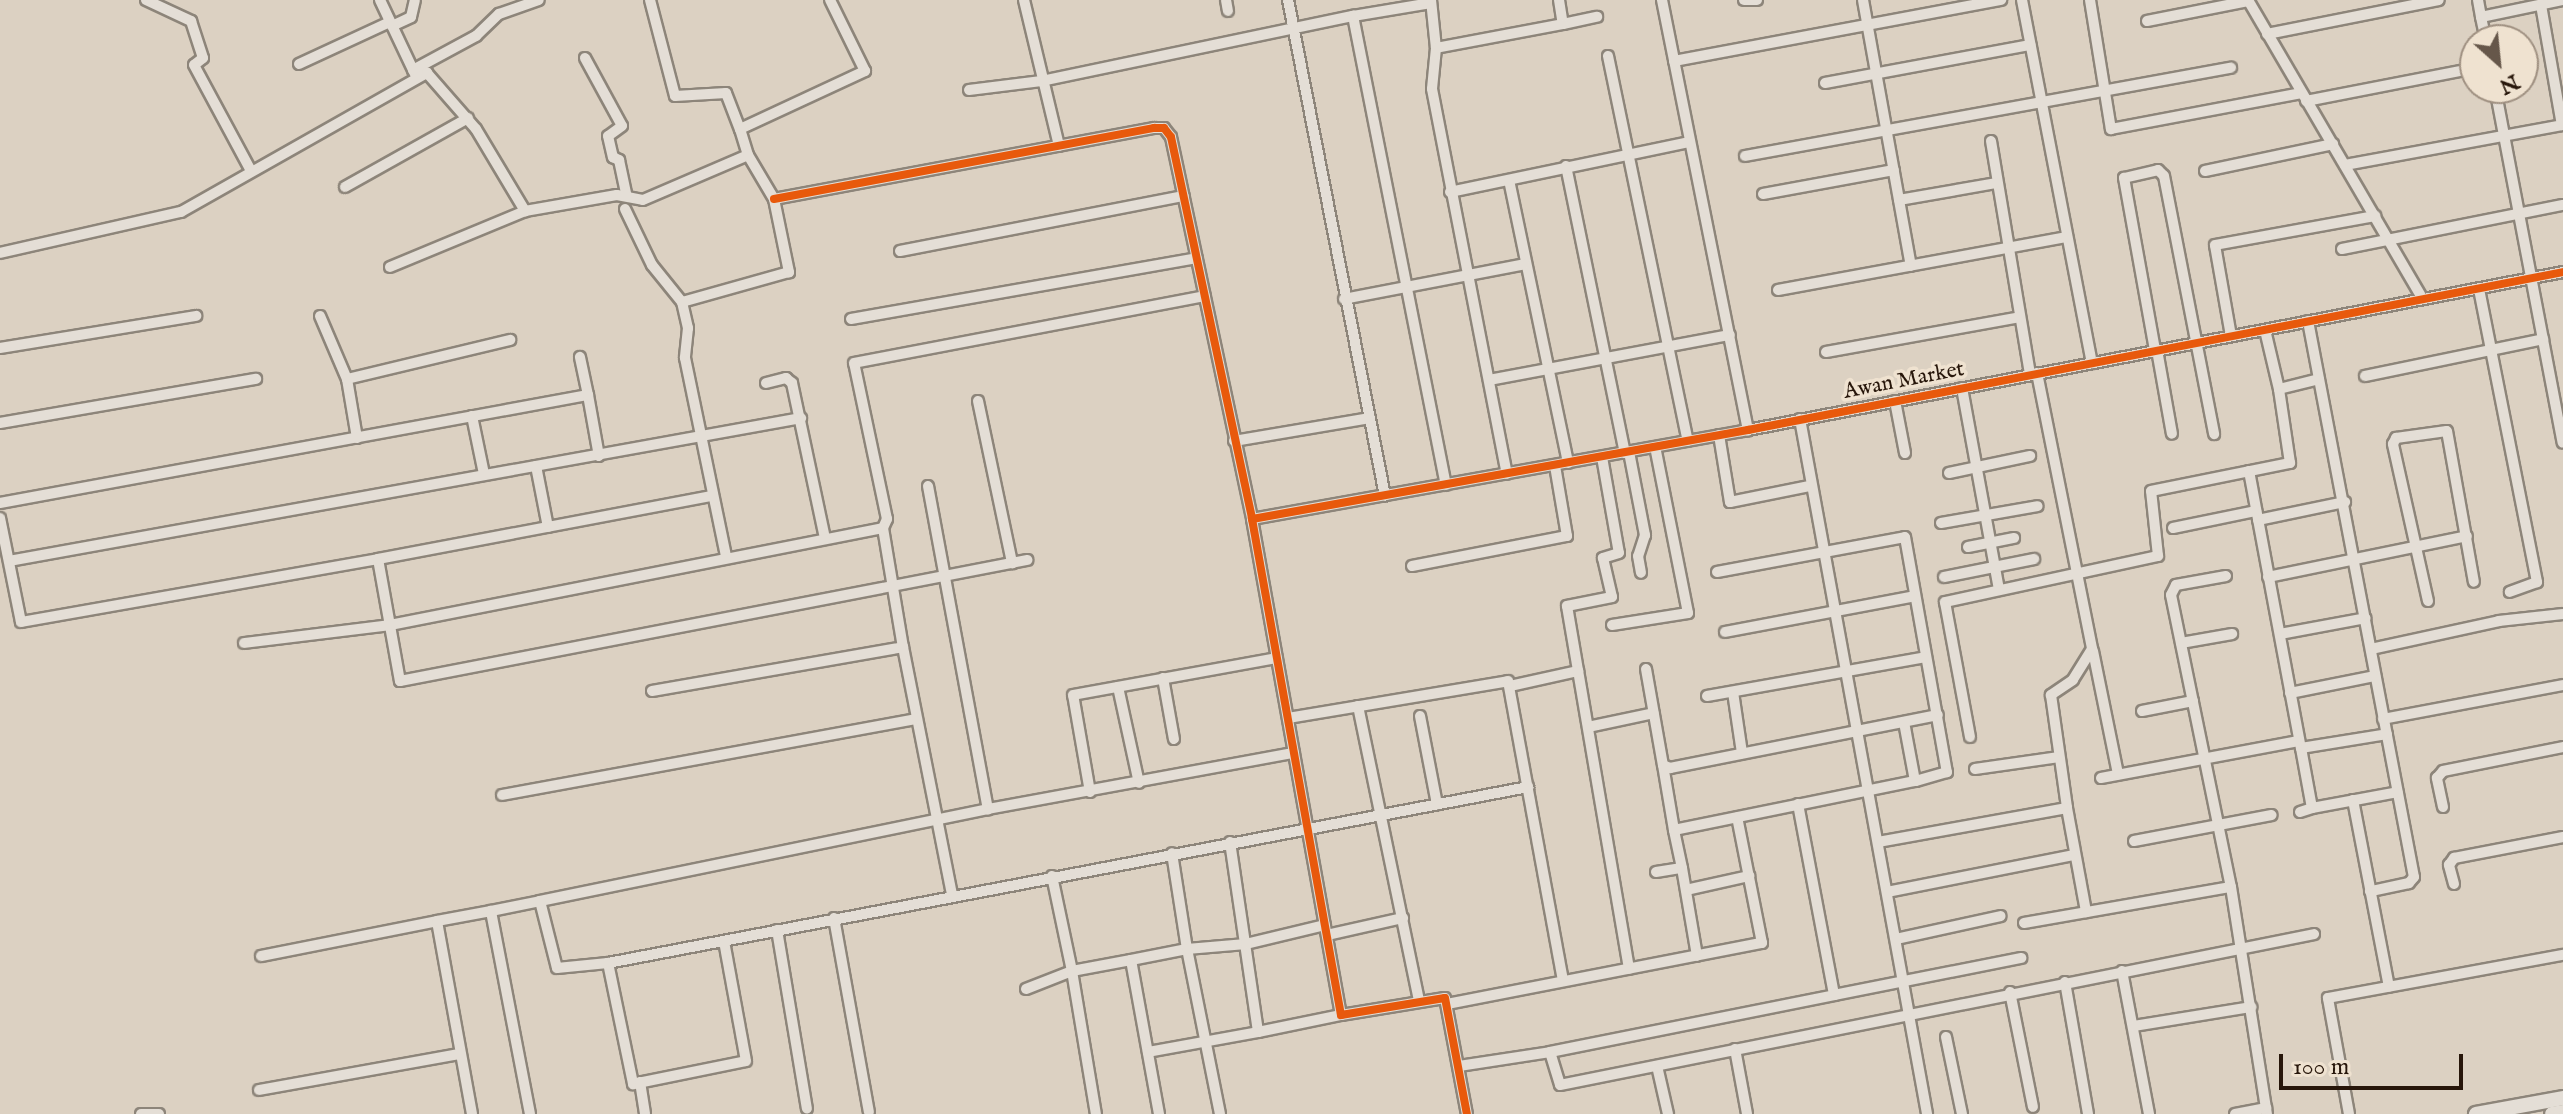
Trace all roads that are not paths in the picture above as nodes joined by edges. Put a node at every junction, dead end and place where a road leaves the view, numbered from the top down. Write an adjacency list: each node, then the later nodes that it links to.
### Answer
1 (146, 0): 65 (street)
2 (380, 0): 27 (street)
3 (415, 0): 27 (street)
4 (539, 0): 41 (street)
5 (650, 0): 52 (street)
6 (830, 0): 52 (street)
7 (1024, 0): 43 (street)
8 (1288, 0): 31 (street)
9 (1559, 0): 28 (street)
10 (1662, 0): 37 (street)
11 (1744, 0): 12 (street)
12 (1757, 0)
13 (1863, 0): 30 (street)
14 (2001, 0): 30 (street)
15 (2022, 0): 33 (street)
16 (2090, 0): 46 (street)
17 (2248, 0): 26 (street); 32 (street)
18 (2439, 0): 32 (street)
19 (2478, 0): 25 (street)
20 (2563, 0): 22 (street)
21 (1431, 2): 23 (street); 34 (street)
22 (2541, 5): 25 (street); 51 (street)
23 (1353, 16): 31 (street); 94 (street)
24 (1597, 17): 28 (street)
25 (2481, 17): 29 (street)
26 (2147, 21)
27 (391, 24): 38 (street); 41 (street)
28 (1563, 24): 34 (street)
29 (2483, 24)
30 (1868, 25): 37 (street); 42 (street)
31 (1294, 28): 43 (street); 98 (street)
32 (2267, 34): 47 (street)
33 (2031, 45): 42 (street); 48 (street)
34 (1436, 48): 70 (street)
35 (1608, 56): 60 (street)
36 (585, 58): 71 (street)
37 (1674, 61): 56 (street)
38 (299, 64)
39 (2231, 68): 46 (street)
40 (2459, 71): 47 (street)
41 (415, 73): 50 (street); 65 (street)
42 (1877, 75): 44 (street); 53 (street)
43 (1041, 81): 45 (street); 58 (street)
44 (1825, 83)
45 (969, 90)
46 (2104, 92): 47 (street); 48 (street)
47 (2304, 97): 57 (street)
48 (2042, 103): 53 (street); 81 (street)
49 (2498, 104): 54 (street)
50 (468, 118): 69 (street); 78 (street)
51 (2563, 125): 54 (street)
52 (740, 129): 59 (street)
53 (1887, 132): 61 (street); 64 (street)
54 (2504, 135): 62 (street); 79 (street)
55 (1991, 141): 68 (street)
56 (1690, 142): 60 (street); 107 (street)
57 (2333, 144): 62 (street); 66 (street)
58 (1059, 146): 73 (street); 74 (street)
59 (748, 155): 71 (street); 74 (street)
60 (1626, 155): 63 (street); 112 (street)
61 (1745, 156)
62 (2345, 165): 80 (street)
63 (1566, 166): 67 (street); 118 (street)
64 (1894, 170): 72 (street); 75 (street)
65 (251, 171): 86 (street)
66 (2205, 171)
67 (1509, 180): 70 (street); 88 (street)
68 (1996, 183): 75 (street); 83 (street)
69 (345, 187)
70 (1450, 192): 92 (street)
71 (626, 194): 78 (street)
72 (1763, 194)
73 (1184, 196): 85 (street); 87 (street)
74 (774, 199): 100 (street)
75 (1899, 200): 89 (street)
76 (2563, 205): 79 (street)
77 (625, 209): 100 (street)
78 (525, 211): 90 (street)
79 (2519, 214): 82 (street); 93 (street)
80 (2375, 216): 82 (street); 108 (street)
81 (2067, 237): 83 (street); 119 (street)
82 (2388, 239): 84 (street); 99 (street)
83 (2009, 248): 89 (street); 103 (street)
84 (2342, 249)
85 (900, 251)
86 (0, 253)
87 (1197, 258): 97 (street); 104 (street)
88 (1525, 264): 92 (street); 120 (street)
89 (1911, 266): 96 (street)
90 (390, 267)
91 (2563, 272): 93 (street, Awan Market)
92 (1466, 275): 94 (street); 126 (street)
93 (2532, 278): 95 (street, Awan Market); 109 (street)
94 (1405, 286): 98 (street); 161 (street)
95 (2479, 289): 99 (street, Awan Market); 114 (street)
96 (1778, 290)
97 (1205, 296): 144 (street); 175 (street)
98 (1344, 299): 135 (street)
99 (2423, 299): 105 (street, Awan Market)
100 (682, 302): 143 (street)
101 (196, 316): 113 (street)
102 (320, 316): 124 (street)
103 (2020, 317): 116 (street); 121 (street)
104 (851, 319)
105 (2308, 321): 106 (street, Awan Market); 125 (street)
106 (2265, 330): 108 (street, Awan Market); 129 (street)
107 (1730, 335): 112 (street); 138 (street)
108 (2231, 336): 111 (street, Awan Market)
109 (2543, 339): 114 (street); 146 (street)
110 (510, 340): 124 (street)
111 (2196, 342): 115 (street, Awan Market); 115 (street); 140 (street)
112 (1670, 346): 118 (street); 145 (street)
113 (0, 348)
114 (2490, 348): 122 (street); 203 (street)
115 (2156, 350): 119 (street, Awan Market); 139 (street)
116 (1826, 352)
117 (580, 357): 130 (street)
118 (1608, 358): 120 (street); 148 (street)
119 (2092, 363): 121 (street, Awan Market)
120 (1550, 369): 126 (street); 153 (street)
121 (2033, 374): 128 (street, Awan Market); 195 (street)
122 (2365, 376)
123 (256, 379): 137 (street)
124 (347, 379): 142 (street)
125 (2319, 379): 129 (street); 166 (street)
126 (1489, 380): 160 (street)
127 (766, 383): 134 (street)
128 (1962, 388): 132 (street, Awan Market); 156 (street)
129 (2279, 389): 157 (street)
130 (588, 395): 133 (street); 150 (street)
131 (978, 401): 190 (street)
132 (1895, 401): 136 (street, Awan Market); 149 (street)
133 (472, 416): 142 (street); 159 (street)
134 (801, 418): 143 (street); 178 (street)
135 (1370, 418): 144 (street); 165 (street)
136 (1800, 419): 138 (street, Awan Market); 163 (street)
137 (0, 423)
138 (1748, 430): 141 (street, Awan Market)
139 (2172, 434)
140 (2214, 434)
141 (1719, 435): 145 (street, Awan Market); 163 (street)
142 (357, 438): 167 (street)
143 (702, 438): 150 (street); 164 (street)
144 (1234, 441): 172 (street)
145 (1688, 441): 147 (street, Awan Market)
146 (2563, 443)
147 (1655, 447): 148 (street, Awan Market); 210 (street)
148 (1627, 452): 152 (street, Awan Market); 194 (street)
149 (1905, 453)
150 (599, 456): 154 (street)
151 (2030, 456): 156 (street)
152 (1602, 457): 153 (street, Awan Market); 222 (street)
153 (1568, 463): 155 (street, Awan Market)
154 (536, 466): 159 (street); 174 (street)
155 (1555, 466): 160 (street, Awan Market); 191 (street)
156 (1979, 466): 158 (street); 169 (street)
157 (2249, 471): 170 (street); 195 (street)
158 (1949, 473)
159 (484, 474): 189 (street)
160 (1507, 474): 161 (street, Awan Market)
161 (1446, 485): 165 (street, Awan Market)
162 (928, 486): 197 (street)
163 (1809, 486): 183 (street)
164 (713, 496): 174 (street); 184 (street)
165 (1385, 496): 172 (street, Awan Market)
166 (2345, 502): 170 (street); 185 (street)
167 (0, 503)
168 (2038, 506): 169 (street)
169 (1987, 516): 173 (street); 180 (street)
170 (2257, 516): 176 (street); 199 (street)
171 (0, 518): 189 (street)
172 (1252, 519): 220 (street)
173 (1941, 523)
174 (548, 527): 186 (street)
175 (883, 528): 178 (street); 201 (street)
176 (2173, 528)
177 (2467, 536): 182 (street); 182 (street); 200 (street)
178 (825, 538): 184 (street)
179 (2014, 538): 180 (street)
180 (1991, 541): 181 (street); 192 (street)
181 (1968, 547)
182 (2415, 547): 185 (street); 205 (street)
183 (1822, 550): 193 (street); 204 (street); 206 (street)
184 (726, 556): 209 (street)
185 (2354, 558): 199 (street); 208 (street)
186 (378, 559): 189 (street); 209 (street)
187 (2034, 559): 192 (street)
188 (1027, 560): 190 (street)
189 (9, 561)
190 (1012, 563): 197 (street)
191 (1412, 566)
192 (1995, 567): 198 (street); 202 (street)
193 (1717, 572)
194 (1641, 573)
195 (2081, 573): 202 (street); 217 (street)
196 (2226, 576): 215 (street)
197 (945, 577): 201 (street); 271 (street)
198 (1944, 577)
199 (2268, 577): 213 (street)
200 (2474, 582)
201 (891, 587): 209 (street); 216 (street)
202 (1999, 590): 246 (street)
203 (2510, 592)
204 (1915, 596): 206 (street); 219 (street)
205 (2428, 601)
206 (1835, 611): 211 (street); 223 (street)
207 (2563, 614): 218 (street)
208 (2366, 618): 213 (street); 218 (street)
209 (390, 625): 214 (street)
210 (1612, 625)
211 (1725, 632)
212 (2232, 634): 215 (street)
213 (2280, 634): 231 (street)
214 (244, 643)
215 (2181, 643): 233 (street)
216 (903, 647): 229 (street); 240 (street)
217 (2092, 649): 252 (street); 256 (street)
218 (2371, 649): 224 (street)
219 (1926, 657): 223 (street); 237 (street)
220 (1277, 658): 225 (street); 239 (street)
221 (1646, 669): 236 (street)
222 (1578, 671): 227 (street); 243 (street)
223 (1847, 673): 230 (street); 244 (street)
224 (2375, 676): 231 (street); 241 (street)
225 (1163, 678): 228 (street); 247 (street)
226 (2563, 685): 241 (street)
227 (1510, 686): 234 (street); 260 (street)
228 (1118, 687): 259 (street); 262 (street)
229 (652, 691)
230 (1733, 692): 232 (street); 251 (street)
231 (2290, 693): 248 (street)
232 (1707, 696)
233 (2193, 701): 235 (street); 253 (street)
234 (1358, 706): 239 (street); 273 (street)
235 (2142, 711)
236 (1654, 713): 243 (street); 254 (street)
237 (1938, 715): 242 (street); 258 (street)
238 (1420, 716): 266 (street)
239 (1288, 718): 250 (street)
240 (916, 719): 264 (street); 276 (street)
241 (2383, 719): 245 (street)
242 (1904, 722): 244 (street); 258 (street)
243 (1588, 727): 318 (street)
244 (1857, 727): 251 (street); 261 (street)
245 (2387, 734): 248 (street); 263 (street)
246 (1970, 737)
247 (1174, 739)
248 (2300, 745): 253 (street); 270 (street)
249 (2563, 747): 268 (street)
250 (1294, 753): 259 (street); 278 (street)
251 (1742, 753): 254 (street)
252 (2059, 757): 255 (street); 269 (street)
253 (2203, 760): 256 (street); 277 (street)
254 (1663, 765): 279 (street)
255 (1975, 769)
256 (2118, 774): 257 (street)
257 (2101, 778)
258 (1915, 781): 261 (street)
259 (1139, 783): 262 (street)
260 (1528, 787): 266 (street); 321 (street)
261 (1869, 790): 267 (street); 283 (street)
262 (1090, 792): 271 (street)
263 (2398, 792): 265 (street); 293 (street)
264 (502, 795)
265 (2353, 800): 270 (street); 293 (street)
266 (1437, 804): 273 (street)
267 (1798, 804): 275 (street); 327 (street)
268 (2443, 807)
269 (2067, 808): 283 (street); 285 (street)
270 (2312, 808): 272 (street)
271 (988, 809): 276 (street)
272 (2300, 812)
273 (1384, 815): 278 (street); 301 (street)
274 (2272, 815): 277 (street)
275 (1737, 817): 279 (street); 289 (street)
276 (936, 819): 295 (street); 296 (street)
277 (2218, 825): 281 (street); 291 (street)
278 (1307, 828): 282 (street); 305 (street)
279 (1674, 830): 286 (street)
280 (2563, 837): 290 (street)
281 (2134, 841)
282 (1230, 842): 284 (street); 309 (street)
283 (1878, 842): 294 (street)
284 (1172, 853): 288 (street); 311 (street)
285 (2074, 855): 294 (street); 298 (street)
286 (1682, 868): 287 (street); 292 (street)
287 (1656, 872)
288 (1052, 876): 295 (street); 319 (street)
289 (1749, 876): 292 (street); 314 (street)
290 (2454, 884)
291 (2231, 887): 298 (street); 310 (street)
292 (1686, 890): 314 (street)
293 (2370, 891): 324 (street)
294 (1887, 892): 307 (street)
295 (952, 894): 300 (street)
296 (540, 901): 297 (street); 317 (street)
297 (491, 911): 302 (street); 354 (street)
298 (2086, 912): 303 (street)
299 (2001, 916): 307 (street)
300 (834, 918): 304 (street); 349 (street)
301 (1403, 918): 305 (street); 328 (street)
302 (437, 921): 313 (street); 340 (street)
303 (2024, 923)
304 (777, 930): 308 (street); 347 (street)
305 (1326, 930): 309 (street); 332 (street)
306 (2314, 934): 310 (street)
307 (1896, 939): 322 (street)
308 (724, 941): 317 (street); 343 (street)
309 (1246, 944): 311 (street); 334 (street)
310 (2242, 947): 320 (street); 330 (street)
311 (1187, 949): 316 (street); 336 (street)
312 (2563, 955): 324 (street)
313 (261, 956)
314 (1697, 956): 318 (street)
315 (2021, 958): 322 (street)
316 (1131, 960): 319 (street); 338 (street)
317 (608, 963): 343 (street)
318 (1629, 969): 321 (street)
319 (1072, 971): 325 (street); 356 (street)
320 (2122, 971): 323 (street); 333 (street)
321 (1563, 981): 329 (street)
322 (1904, 981): 327 (street); 331 (street)
323 (2065, 982): 326 (street); 364 (street)
324 (2389, 987): 367 (street)
325 (1026, 989)
326 (2010, 992): 331 (street); 346 (street)
327 (1834, 995): 339 (street)
328 (1419, 1001): 329 (street); 332 (street)
329 (1447, 1004): 341 (street)
330 (2251, 1007): 333 (street); 348 (street)
331 (1909, 1012): 337 (street); 362 (street)
332 (1341, 1015): 334 (street)
333 (2134, 1026): 365 (street)
334 (1258, 1032): 336 (street)
335 (1946, 1037): 363 (street)
336 (1206, 1041): 338 (street); 358 (street)
337 (1735, 1049): 342 (street); 361 (street)
338 (1148, 1052): 357 (street)
339 (1550, 1052): 341 (street); 342 (street)
340 (460, 1054): 344 (street); 353 (street)
341 (1459, 1066): 359 (street)
342 (1657, 1066): 360 (street)
343 (640, 1082): 355 (street)
344 (259, 1090)
345 (2563, 1098): 368 (main road)
346 (2033, 1107)
347 (807, 1109)
348 (2267, 1111): 366 (street)
349 (869, 1112)
350 (2563, 1112): 369 (main road)
351 (141, 1114): 352 (street)
352 (159, 1114)
353 (472, 1114)
354 (530, 1114)
355 (645, 1114)
356 (1096, 1114)
357 (1159, 1114)
358 (1220, 1114)
359 (1467, 1114)
360 (1668, 1114)
361 (1747, 1114)
362 (1927, 1114)
363 (1962, 1114)
364 (2088, 1114)
365 (2149, 1114)
366 (2235, 1114)
367 (2349, 1114)
368 (2476, 1114)
369 (2552, 1114)

